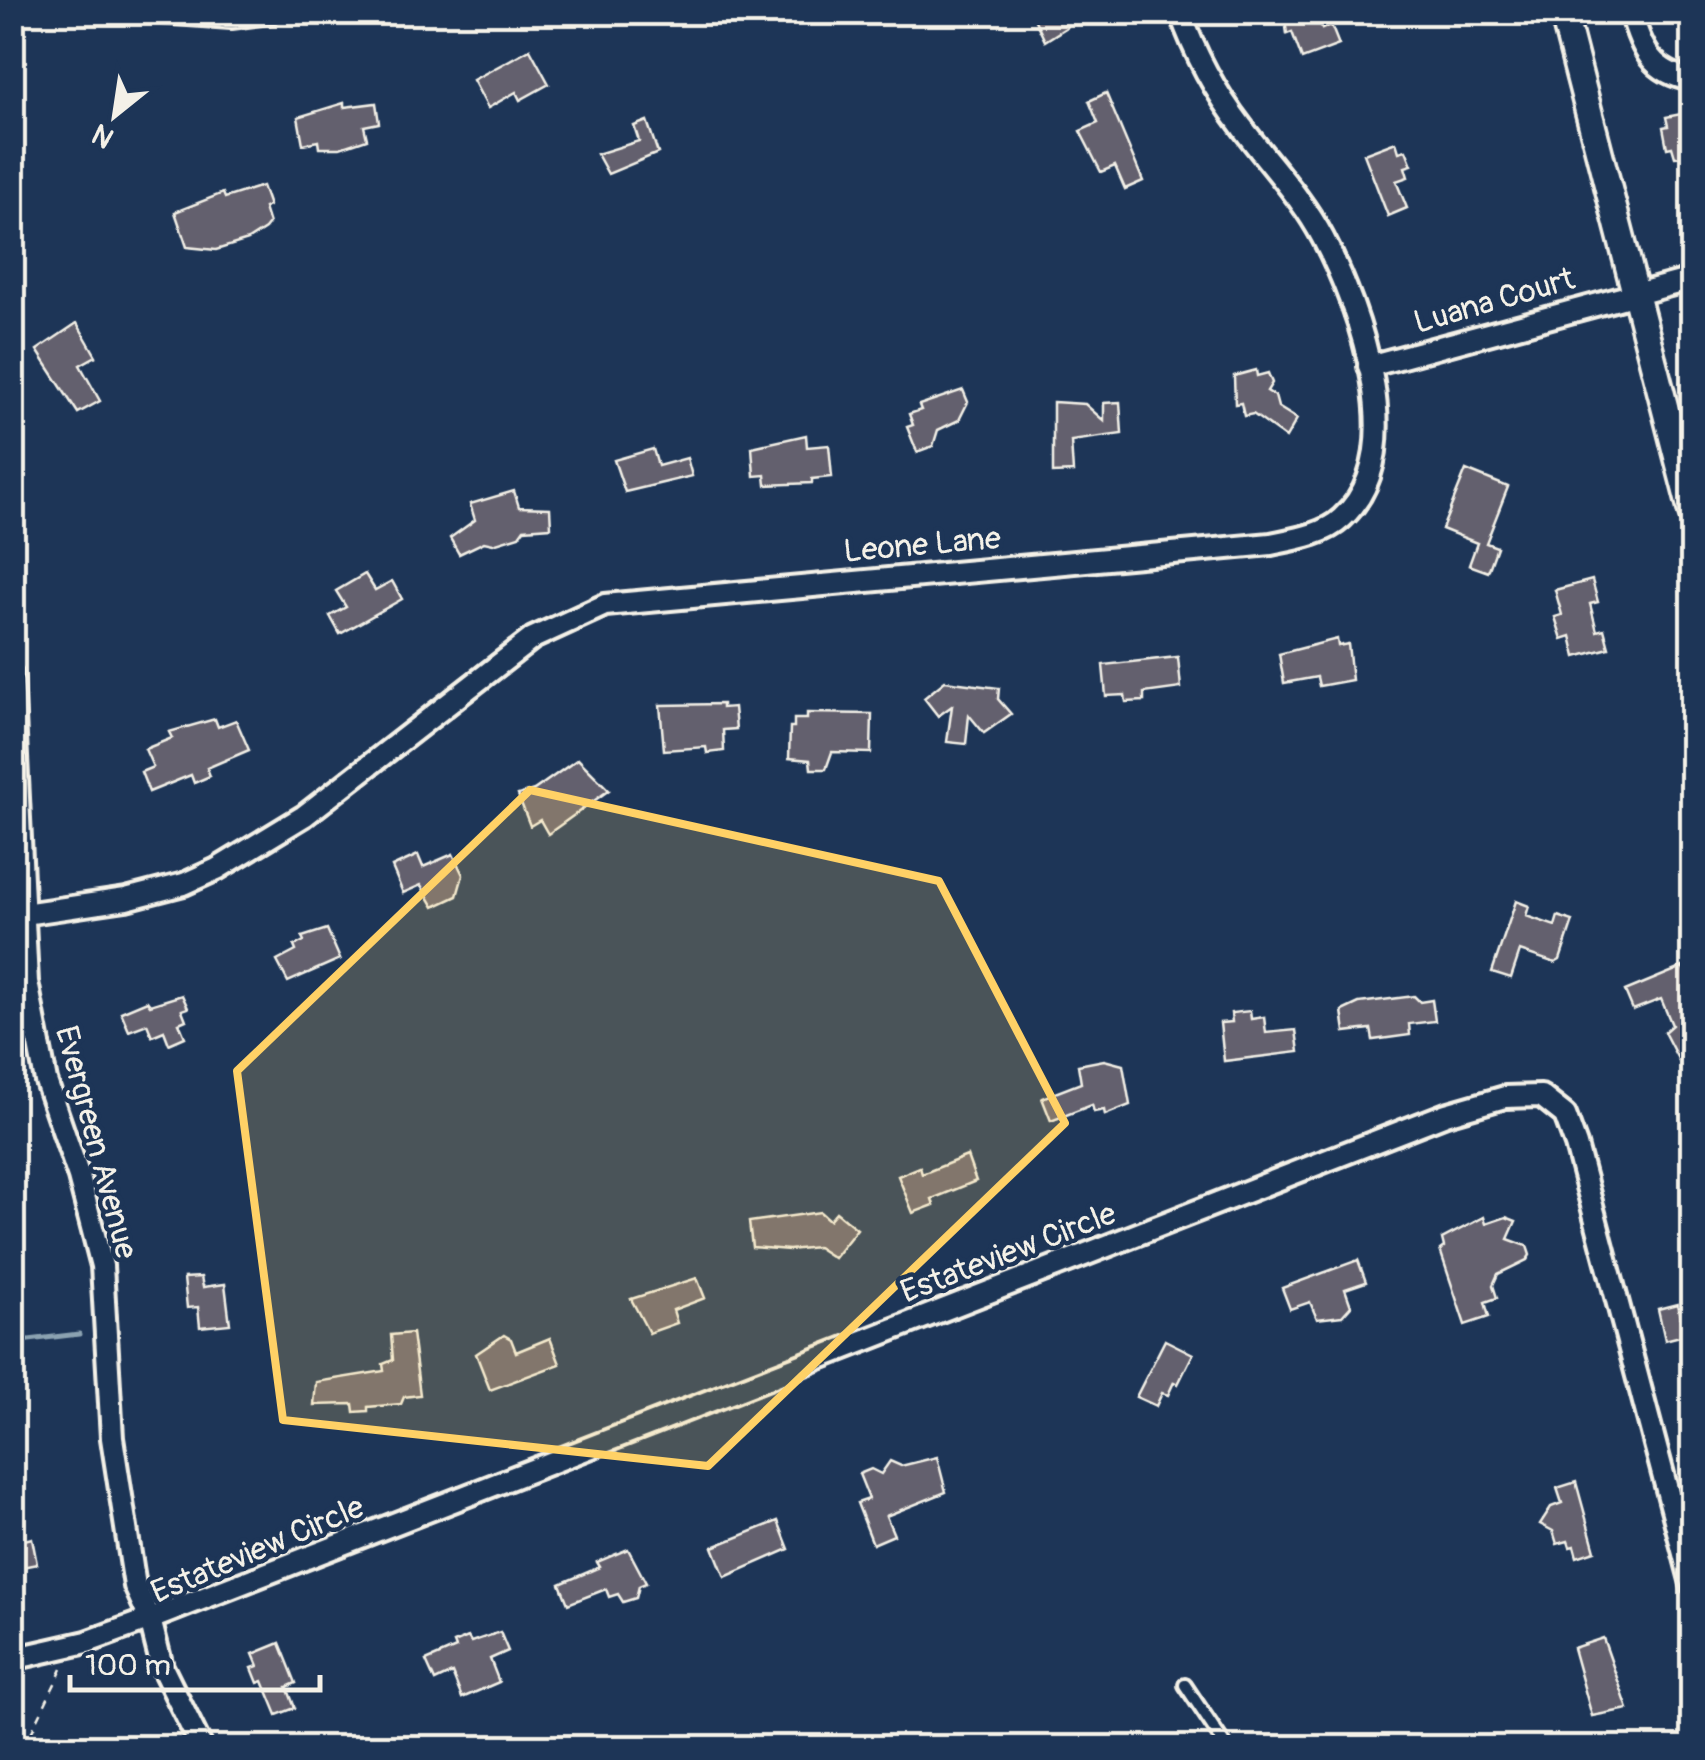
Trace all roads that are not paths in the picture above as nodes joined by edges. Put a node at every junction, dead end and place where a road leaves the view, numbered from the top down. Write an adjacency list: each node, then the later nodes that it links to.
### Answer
1 (160, 12): 2 (street)
2 (269, 12)
3 (1180, 12): 9 (street, Leone Lane)
4 (1563, 12): 8 (street)
5 (1631, 12): 6 (street)
6 (1692, 80)
7 (1692, 280): 8 (street, Luana Court)
8 (1634, 292): 9 (street, Luana Court); 10 (street)
9 (1369, 366): 12 (street, Leone Lane)
10 (1692, 512)
11 (12, 675): 12 (street, Evergreen Avenue)
12 (24, 914): 14 (street, Evergreen Avenue)
13 (1692, 1584): 14 (street, Estateview Circle)
14 (150, 1619): 15 (street); 17 (street, Estateview Circle)
15 (12, 1659)
16 (1184, 1685): 18 (lane)
17 (202, 1748)
18 (1227, 1748)

